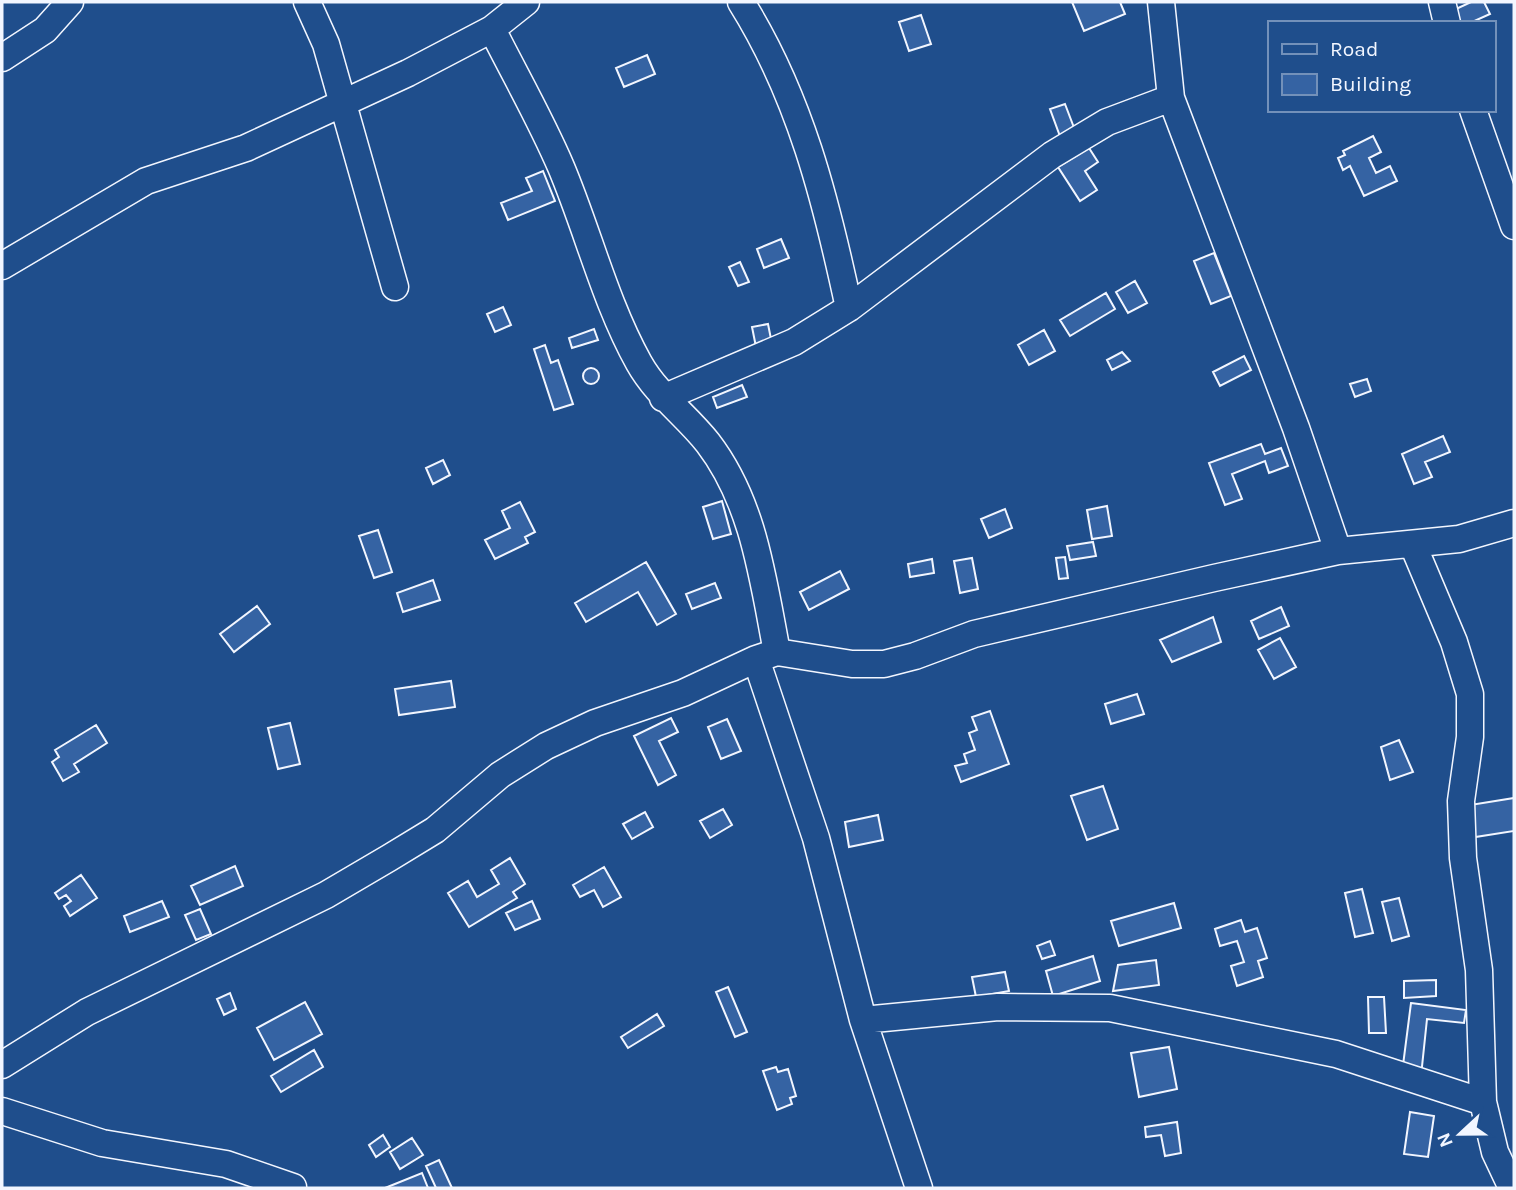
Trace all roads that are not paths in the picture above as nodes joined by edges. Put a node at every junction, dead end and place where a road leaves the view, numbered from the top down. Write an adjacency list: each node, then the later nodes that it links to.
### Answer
1 (71, 2): 9 (street)
2 (307, 2): 11 (street)
3 (526, 2): 8 (street)
4 (741, 2): 16 (street)
5 (1161, 2): 10 (street)
6 (1442, 2): 7 (street)
7 (1447, 21)
8 (492, 29): 11 (street); 17 (street)
9 (2, 58)
10 (1171, 98): 16 (street); 20 (street)
11 (341, 104): 14 (street); 15 (street)
12 (1474, 112): 13 (street)
13 (1514, 226)
14 (2, 266)
15 (395, 287)
16 (849, 308): 17 (street)
17 (663, 398): 21 (street)
18 (1514, 523): 19 (street)
19 (1413, 545): 20 (street); 24 (street)
20 (1338, 551): 21 (street)
21 (767, 656): 22 (street); 23 (street)
22 (863, 1020): 24 (street); 27 (street)
23 (2, 1065)
24 (1483, 1102): 28 (street)
25 (2, 1111): 26 (street)
26 (293, 1187)
27 (919, 1188)
28 (1512, 1188)

